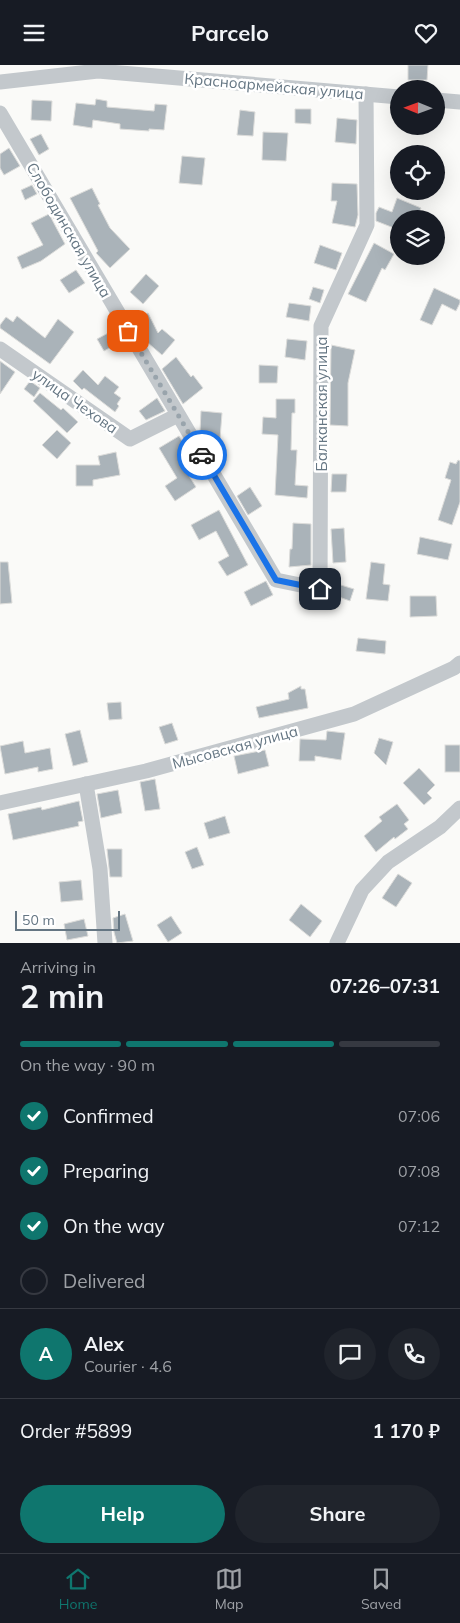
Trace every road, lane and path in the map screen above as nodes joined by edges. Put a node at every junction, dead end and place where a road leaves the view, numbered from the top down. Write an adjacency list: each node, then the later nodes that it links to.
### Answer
1 (98, 68): 2 (street, Красноармейская улица); 3 (street, Красноармейская улица)
2 (0, 82)
3 (366, 94): 4 (street, Красноармейская улица); 10 (street, Балканская улица)
4 (390, 96)
5 (445, 101): 6 (street)
6 (460, 102)
7 (0, 113): 9 (street, Слободинская улица)
8 (0, 349): 9 (street, улица Чехова)
9 (178, 415): 10 (street, Слободинская улица)
10 (276, 580)
11 (460, 663): 12 (street, Мысовская улица)
12 (86, 784): 13 (street, Мысовская улица); 15 (street)
13 (0, 803)
14 (460, 808): 16 (street)
15 (105, 943)
16 (337, 943)

